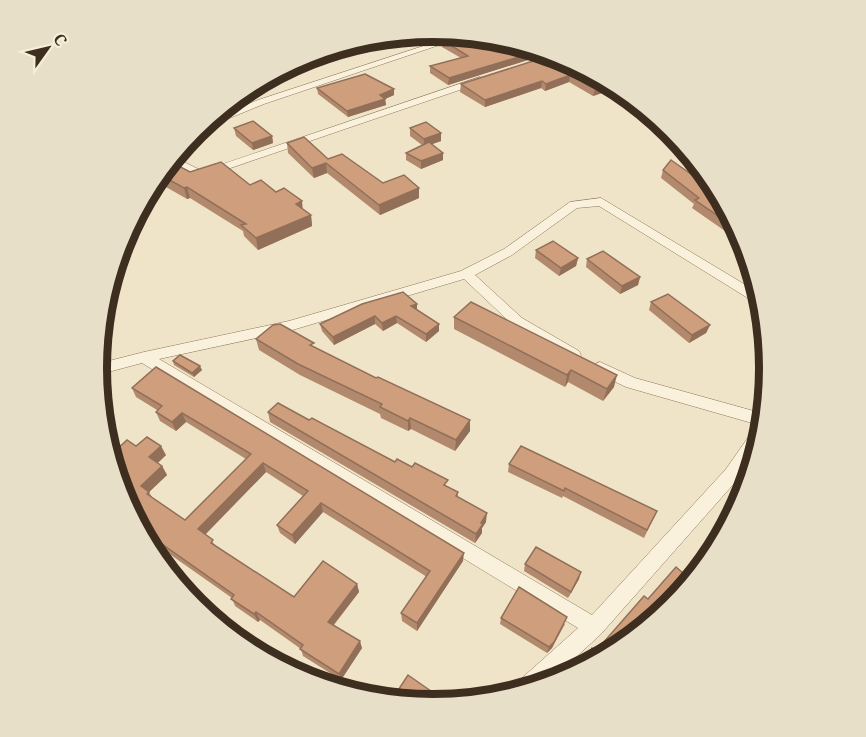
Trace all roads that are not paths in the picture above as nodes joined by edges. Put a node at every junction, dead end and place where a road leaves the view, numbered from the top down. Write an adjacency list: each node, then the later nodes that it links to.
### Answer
1 (442, 42): 3 (street)
2 (487, 78): 4 (street)
3 (224, 118)
4 (180, 163)
5 (466, 274): 6 (street); 7 (street); 9 (street)
6 (750, 294)
7 (144, 357): 8 (street); 11 (street)
8 (107, 367)
9 (756, 418)
10 (749, 450): 11 (street)
11 (594, 627): 12 (street)
12 (539, 678)

